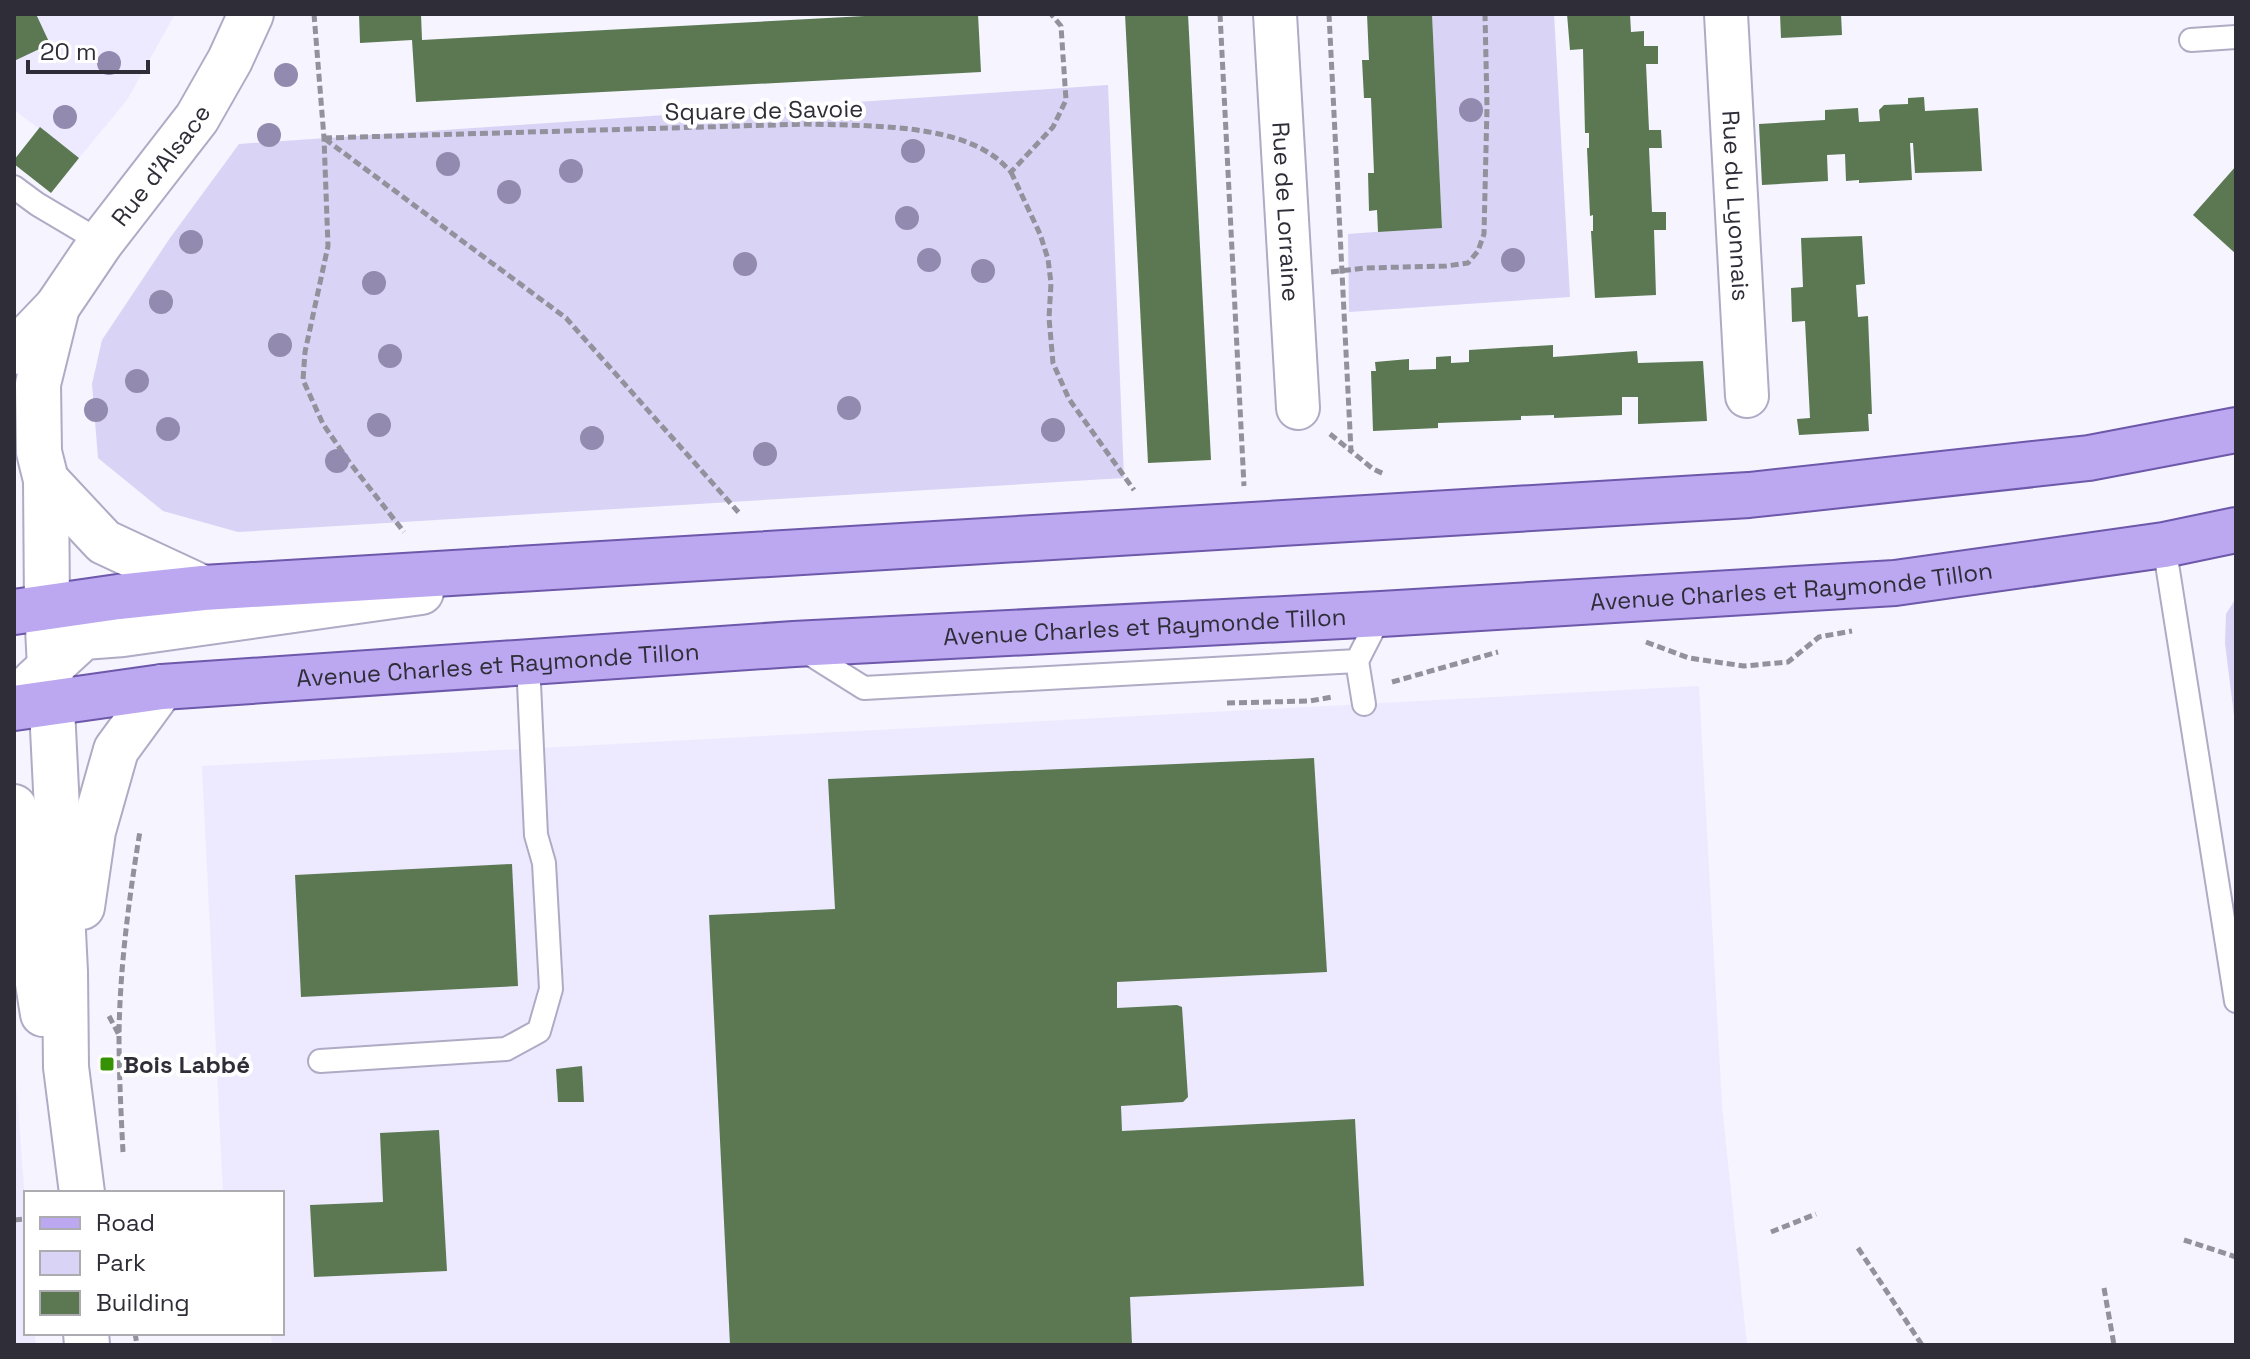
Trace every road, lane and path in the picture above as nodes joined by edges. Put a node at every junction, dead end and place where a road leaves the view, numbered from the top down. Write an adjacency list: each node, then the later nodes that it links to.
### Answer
1 (251, 14): 14 (street, Rue d'Alsace)
2 (314, 14): 11 (path)
3 (1051, 14): 12 (path)
4 (1220, 14): 24 (path)
5 (1275, 14): 16 (street, Rue de Lorraine)
6 (1329, 14): 15 (path)
7 (1485, 14): 15 (path)
8 (1726, 14): 19 (street, Rue du Lyonnais)
9 (2236, 37): 10 (lane)
10 (2191, 40)
11 (324, 138): 12 (path, Square de Savoie); 26 (path); 28 (path)
12 (1011, 172): 25 (path)
13 (14, 187): 14 (lane)
14 (101, 242): 17 (street, Rue d'Alsace)
15 (1342, 272): 16 (path); 23 (path)
16 (1290, 275): 20 (street, Rue de Lorraine)
17 (57, 307): 18 (street, Rue d'Alsace); 22 (street, Rue d'Alsace)
18 (14, 352)
19 (1747, 396)
20 (1298, 408)
21 (2236, 430): 30 (main road)
22 (46, 480): 31 (street); 32 (street, Rue d'Alsace)
23 (1396, 480)
24 (1244, 487)
25 (1137, 494)
26 (744, 518)
27 (2236, 530): 29 (main road, Avenue Charles et Raymonde Tillon)
28 (410, 540)
29 (2164, 545): 33 (main road, Avenue Charles et Raymonde Tillon); 48 (lane)
30 (629, 563): 31 (main road); 40 (street)
31 (203, 588): 32 (main road)
32 (31, 610): 40 (street)
33 (1381, 614): 35 (main road, Avenue Charles et Raymonde Tillon); 37 (lane)
34 (1637, 639): 39 (path)
35 (794, 644): 37 (lane); 38 (main road, Avenue Charles et Raymonde Tillon)
36 (1503, 651): 42 (path)
37 (1357, 661): 42 (lane)
38 (528, 662): 41 (main road, Avenue Charles et Raymonde Tillon); 49 (lane)
39 (1744, 666)
40 (29, 687): 41 (main road, Avenue Charles et Raymonde Tillon); 47 (street)
41 (162, 687): 47 (street)
42 (1364, 698): 43 (path)
43 (1214, 703)
44 (14, 807): 47 (street)
45 (142, 819): 50 (path)
46 (14, 916): 47 (street)
47 (49, 964): 51 (street); 52 (street)
48 (2236, 1001)
49 (320, 1061)
50 (123, 1162)
51 (63, 1191)
52 (82, 1191)
53 (1816, 1214): 54 (path)
54 (1771, 1232)
55 (2184, 1240): 57 (path)
56 (1858, 1248): 59 (path)
57 (2236, 1257)
58 (2104, 1288): 60 (path)
59 (1922, 1345)
60 (2114, 1345)

